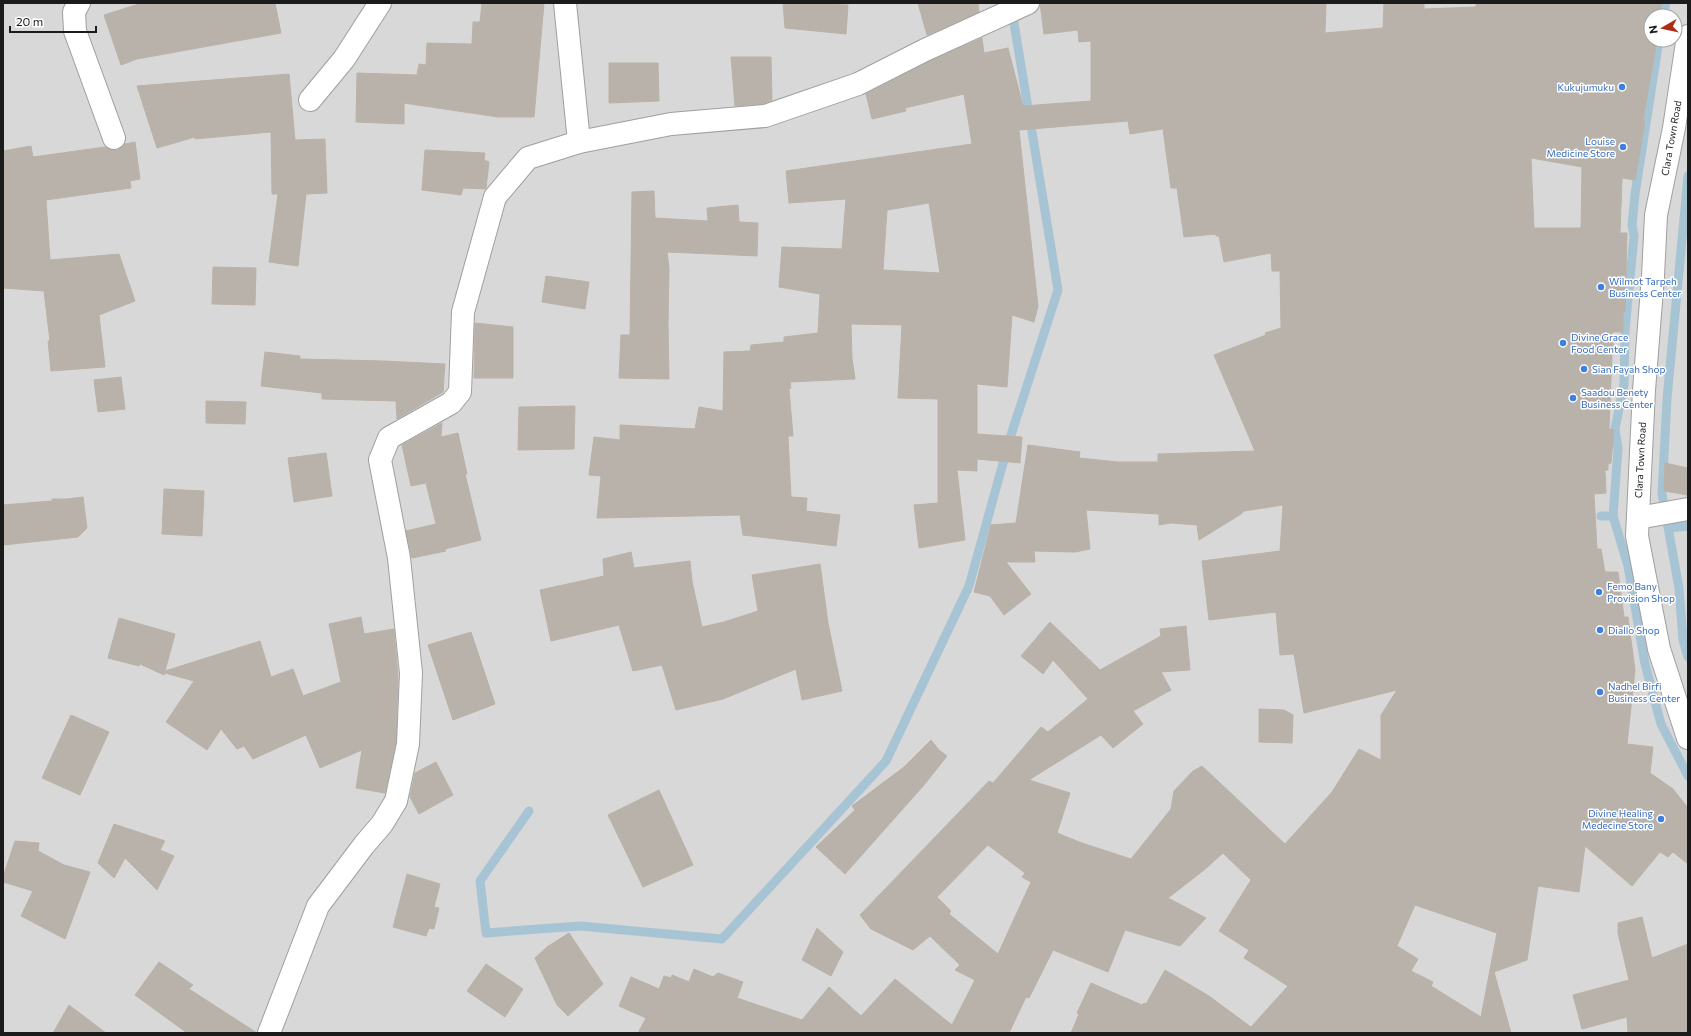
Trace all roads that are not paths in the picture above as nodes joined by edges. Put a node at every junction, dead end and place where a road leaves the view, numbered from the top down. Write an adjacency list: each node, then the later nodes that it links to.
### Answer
1 (78, 3): 7 (street)
2 (380, 3): 6 (street)
3 (565, 3): 8 (street)
4 (1028, 3): 8 (street)
5 (1688, 36): 10 (street, Clara Town Road)
6 (310, 100)
7 (114, 138)
8 (579, 142): 12 (street)
9 (1688, 509): 10 (street)
10 (1638, 518): 11 (street, Clara Town Road)
11 (1688, 738)
12 (269, 1033)

